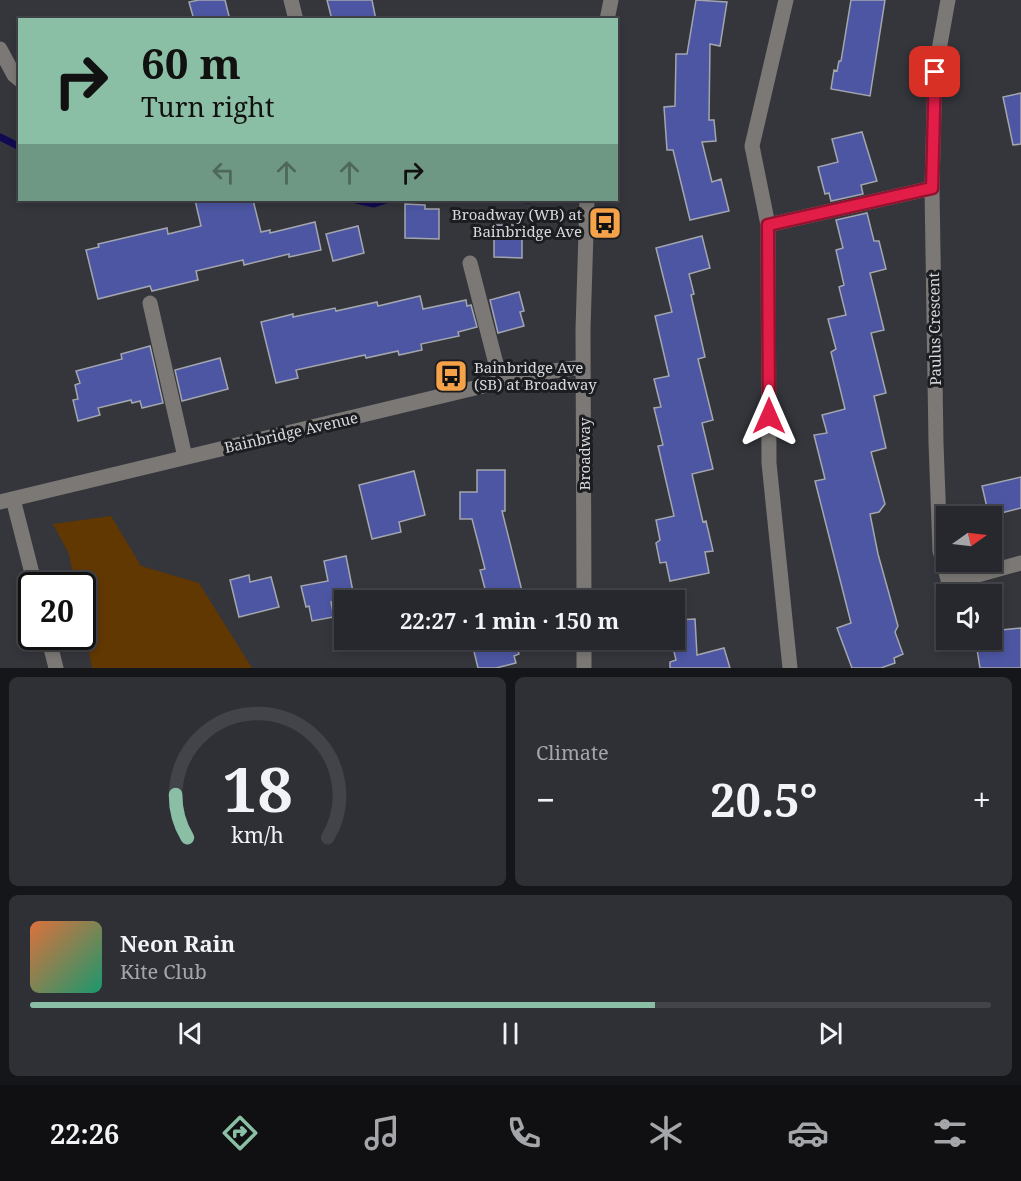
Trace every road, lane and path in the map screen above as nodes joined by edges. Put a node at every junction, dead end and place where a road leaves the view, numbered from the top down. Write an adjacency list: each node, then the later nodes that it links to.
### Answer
1 (291, 0): 5 (street)
2 (612, 0): 6 (street)
3 (786, 0): 11 (street)
4 (948, 0): 9 (street, Paulus Crescent)
5 (296, 18)
6 (608, 18)
7 (0, 52): 8 (street)
8 (18, 78)
9 (932, 188): 11 (street); 18 (street, Paulus Crescent)
10 (587, 201): 14 (street, Broadway)
11 (768, 225): 25 (street)
12 (470, 263): 15 (street)
13 (150, 303): 16 (street)
14 (583, 367): 15 (street, Bainbridge Avenue); 20 (street, Broadway)
15 (501, 383): 16 (street, Bainbridge Avenue)
16 (184, 457): 17 (street, Bainbridge Avenue)
17 (6, 501): 19 (street)
18 (1021, 563)
19 (31, 572)
20 (584, 590)
21 (52, 650): 23 (street)
22 (584, 650): 24 (street)
23 (56, 668)
24 (584, 668)
25 (790, 668)

